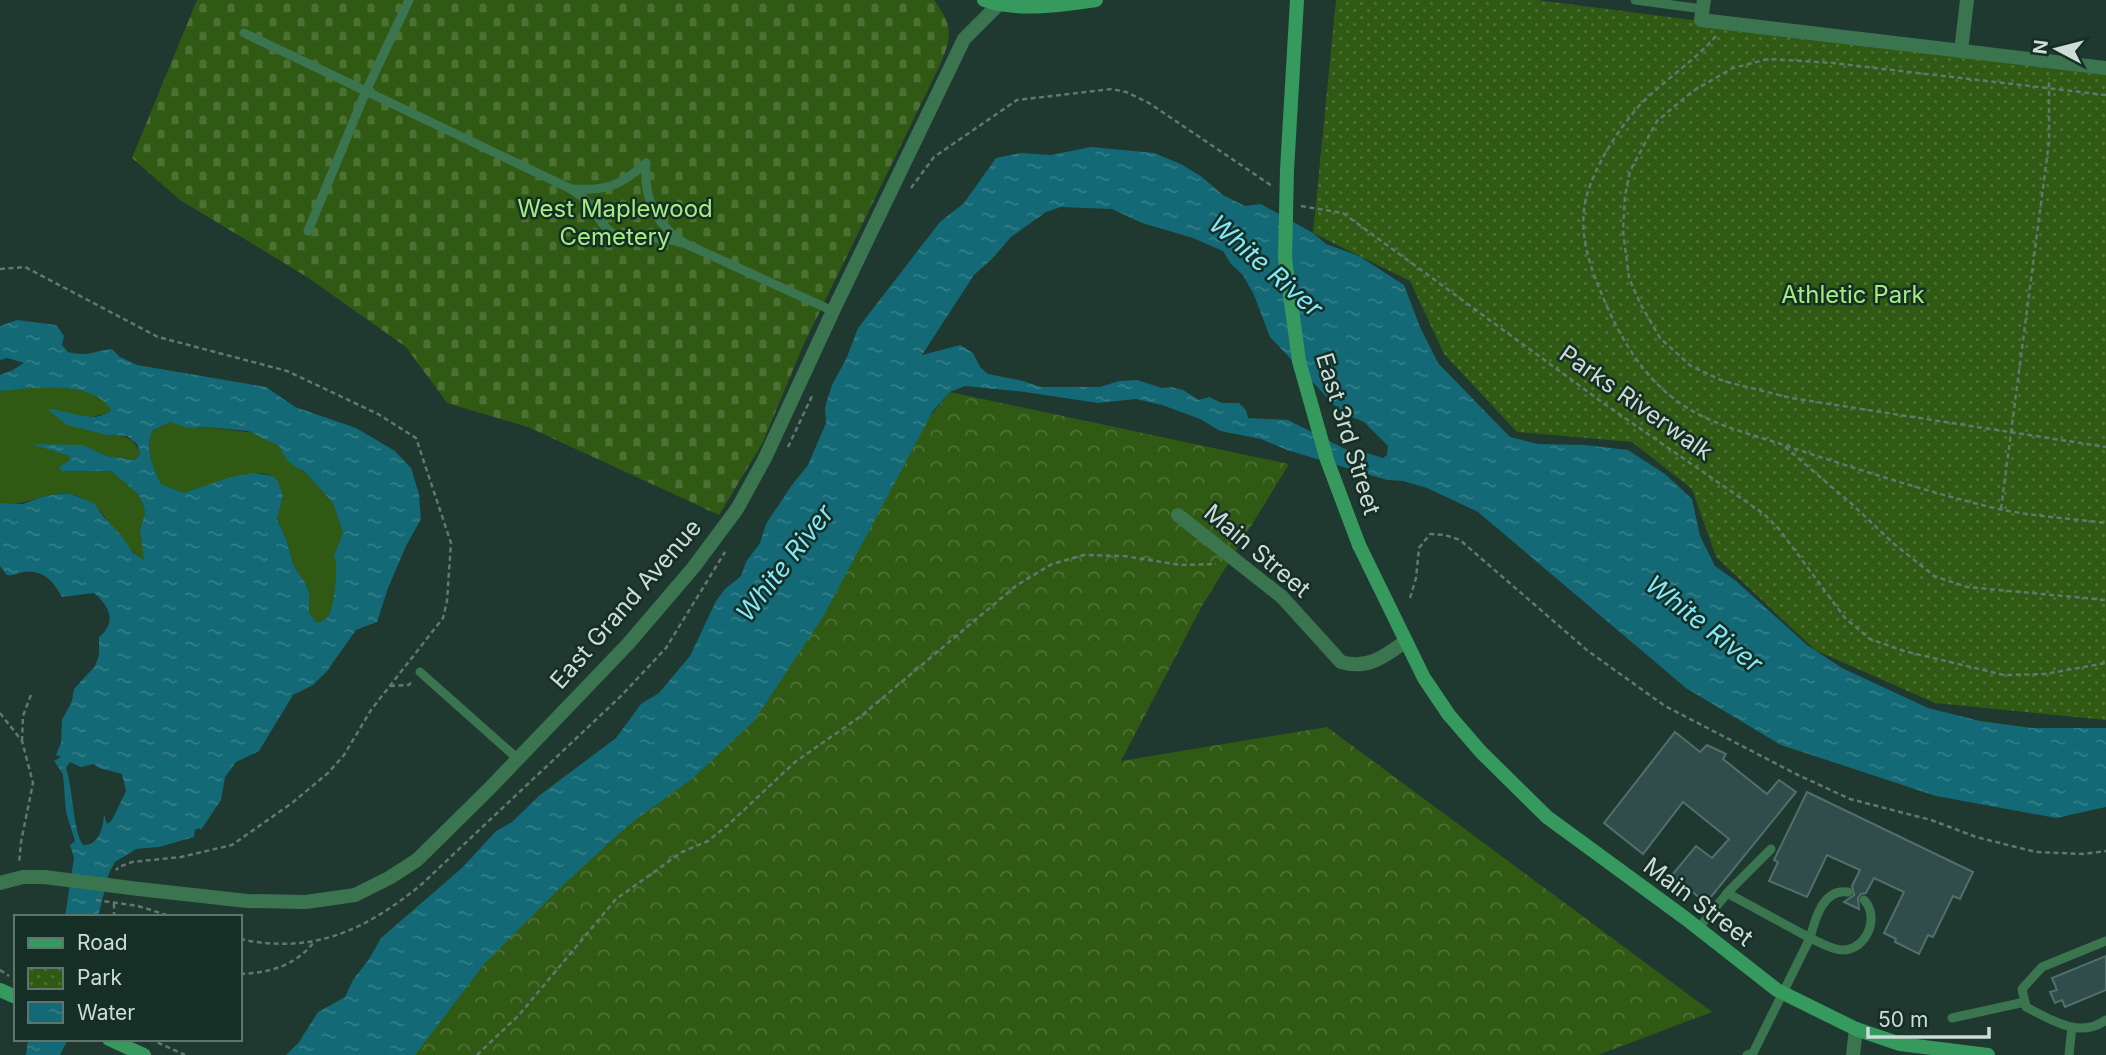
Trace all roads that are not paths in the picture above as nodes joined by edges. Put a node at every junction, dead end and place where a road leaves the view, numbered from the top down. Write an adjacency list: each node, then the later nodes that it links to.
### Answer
1 (409, 0): 11 (lane)
2 (1096, 0): 6 (main road)
3 (1297, 0): 17 (main road, East 3rd Street, bridge)
4 (1635, 0): 7 (lane)
5 (1967, 0): 9 (street)
6 (995, 2): 15 (street, East Grand Avenue)
7 (1703, 10): 9 (street)
8 (244, 33): 11 (lane)
9 (1961, 51): 10 (street)
10 (2106, 68)
11 (366, 91): 12 (lane); 13 (lane)
12 (569, 188): 14 (lane); 14 (lane)
13 (309, 231)
14 (686, 244): 15 (lane)
15 (833, 311): 20 (street, East Grand Avenue)
16 (1178, 515): 17 (street, Main Street)
17 (1406, 642): 19 (main road, East 3rd Street)
18 (420, 671): 20 (lane)
19 (1434, 694): 26 (main road, Main Street)
20 (518, 759): 22 (street, East Grand Avenue, bridge)
21 (1771, 849): 24 (lane)
22 (0, 883)
23 (1848, 892): 27 (lane)
24 (1727, 893): 26 (lane); 27 (lane)
25 (1864, 900): 27 (lane)
26 (1698, 929): 29 (main road, Main Street)
27 (1810, 938): 29 (lane)
28 (2106, 941): 30 (lane)
29 (1783, 993): 34 (main road, Main Street); 37 (lane)
30 (2025, 1002): 31 (lane); 33 (lane)
31 (1952, 1018)
32 (2106, 1020): 33 (lane)
33 (2072, 1027): 40 (lane)
34 (1856, 1028): 38 (street); 39 (main road, Main Street)
35 (113, 1041): 36 (main road)
36 (144, 1055)
37 (1747, 1055)
38 (1853, 1055)
39 (1988, 1055)
40 (2069, 1055)

